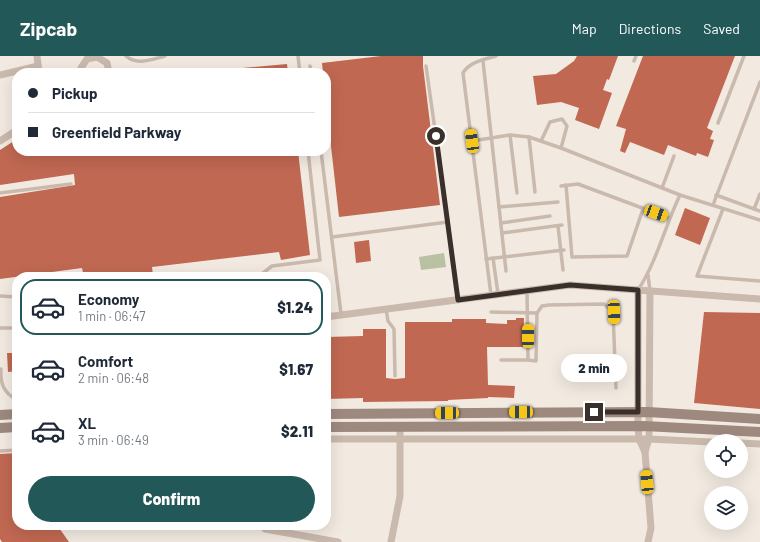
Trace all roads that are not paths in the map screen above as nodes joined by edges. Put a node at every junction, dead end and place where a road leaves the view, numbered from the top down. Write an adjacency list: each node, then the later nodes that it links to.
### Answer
1 (37, 56): 12 (street)
2 (126, 56): 3 (lane)
3 (165, 56)
4 (298, 56): 15 (lane)
5 (496, 56): 9 (lane)
6 (636, 56): 10 (lane)
7 (744, 56): 19 (lane)
8 (86, 58): 13 (street); 14 (street)
9 (482, 61): 23 (lane); 25 (lane)
10 (634, 62)
11 (426, 66): 51 (lane)
12 (39, 68)
13 (81, 68)
14 (108, 68)
15 (299, 68)
16 (12, 73): 17 (street)
17 (0, 75)
18 (760, 82): 40 (lane)
19 (718, 123)
20 (12, 133): 24 (street)
21 (510, 135): 22 (lane); 23 (lane); 37 (lane)
22 (528, 137): 26 (lane); 35 (lane)
23 (491, 138): 25 (lane); 43 (lane)
24 (0, 141)
25 (472, 141): 58 (lane)
26 (541, 141): 27 (lane); 27 (lane)
27 (561, 148): 34 (lane)
28 (309, 156): 61 (lane)
29 (322, 156): 54 (lane)
30 (674, 156): 34 (lane)
31 (71, 184): 36 (lane)
32 (566, 185): 33 (lane); 44 (lane); 44 (lane)
33 (561, 186)
34 (662, 188): 39 (lane)
35 (535, 192)
36 (0, 193)
37 (517, 193)
38 (760, 194): 46 (lane)
39 (680, 195): 42 (lane); 49 (lane)
40 (716, 195): 42 (lane); 46 (lane)
41 (558, 202): 43 (lane)
42 (713, 205): 45 (lane)
43 (499, 208): 52 (lane)
44 (642, 209): 49 (lane)
45 (723, 209): 50 (lane); 63 (lane)
46 (754, 209): 47 (lane)
47 (760, 211)
48 (550, 216): 52 (lane)
49 (669, 218): 62 (lane)
50 (760, 220)
51 (448, 222): 54 (lane); 71 (lane)
52 (501, 223): 53 (lane)
53 (502, 234): 55 (lane); 56 (lane)
54 (332, 237): 76 (lane)
55 (562, 250): 56 (lane); 59 (lane)
56 (505, 257): 57 (lane); 60 (lane)
57 (493, 258): 58 (lane); 67 (lane)
58 (486, 259): 67 (lane)
59 (564, 270)
60 (506, 271)
61 (264, 272)
62 (648, 275): 64 (lane); 66 (lane)
63 (760, 281)
64 (638, 290): 65 (street); 66 (street); 86 (street)
65 (527, 291): 67 (street); 74 (lane)
66 (650, 291): 70 (street); 86 (street)
67 (494, 295): 71 (street)
68 (0, 296): 69 (lane)
69 (12, 297)
70 (760, 299)
71 (458, 300): 72 (street)
72 (386, 309): 76 (street); 83 (lane)
73 (491, 312): 74 (lane)
74 (528, 312): 75 (lane); 81 (lane)
75 (537, 313): 81 (lane); 84 (lane)
76 (341, 316): 77 (street)
77 (331, 317)
78 (0, 328): 79 (lane)
79 (12, 328)
80 (501, 360): 81 (lane)
81 (528, 360)
82 (1, 369): 85 (lane)
83 (395, 376)
84 (616, 388)
85 (12, 398)
86 (643, 412): 88 (main road); 90 (main road); 92 (street); 92 (street)
87 (12, 414): 89 (main road)
88 (331, 414)
89 (0, 415)
90 (760, 419)
91 (400, 426): 92 (main road); 94 (main road); 98 (street)
92 (644, 426): 96 (main road); 99 (street); 100 (street)
93 (12, 427): 95 (main road)
94 (331, 427)
95 (0, 428)
96 (760, 432)
97 (331, 439): 98 (street)
98 (400, 439): 99 (street); 109 (street)
99 (639, 439): 100 (street); 106 (street)
100 (650, 439): 101 (street); 106 (street)
101 (704, 442)
102 (748, 443): 103 (street)
103 (760, 444)
104 (12, 450): 105 (lane)
105 (0, 451)
106 (644, 452): 110 (street)
107 (271, 530): 108 (street)
108 (338, 542)
109 (391, 542)
110 (648, 542)

